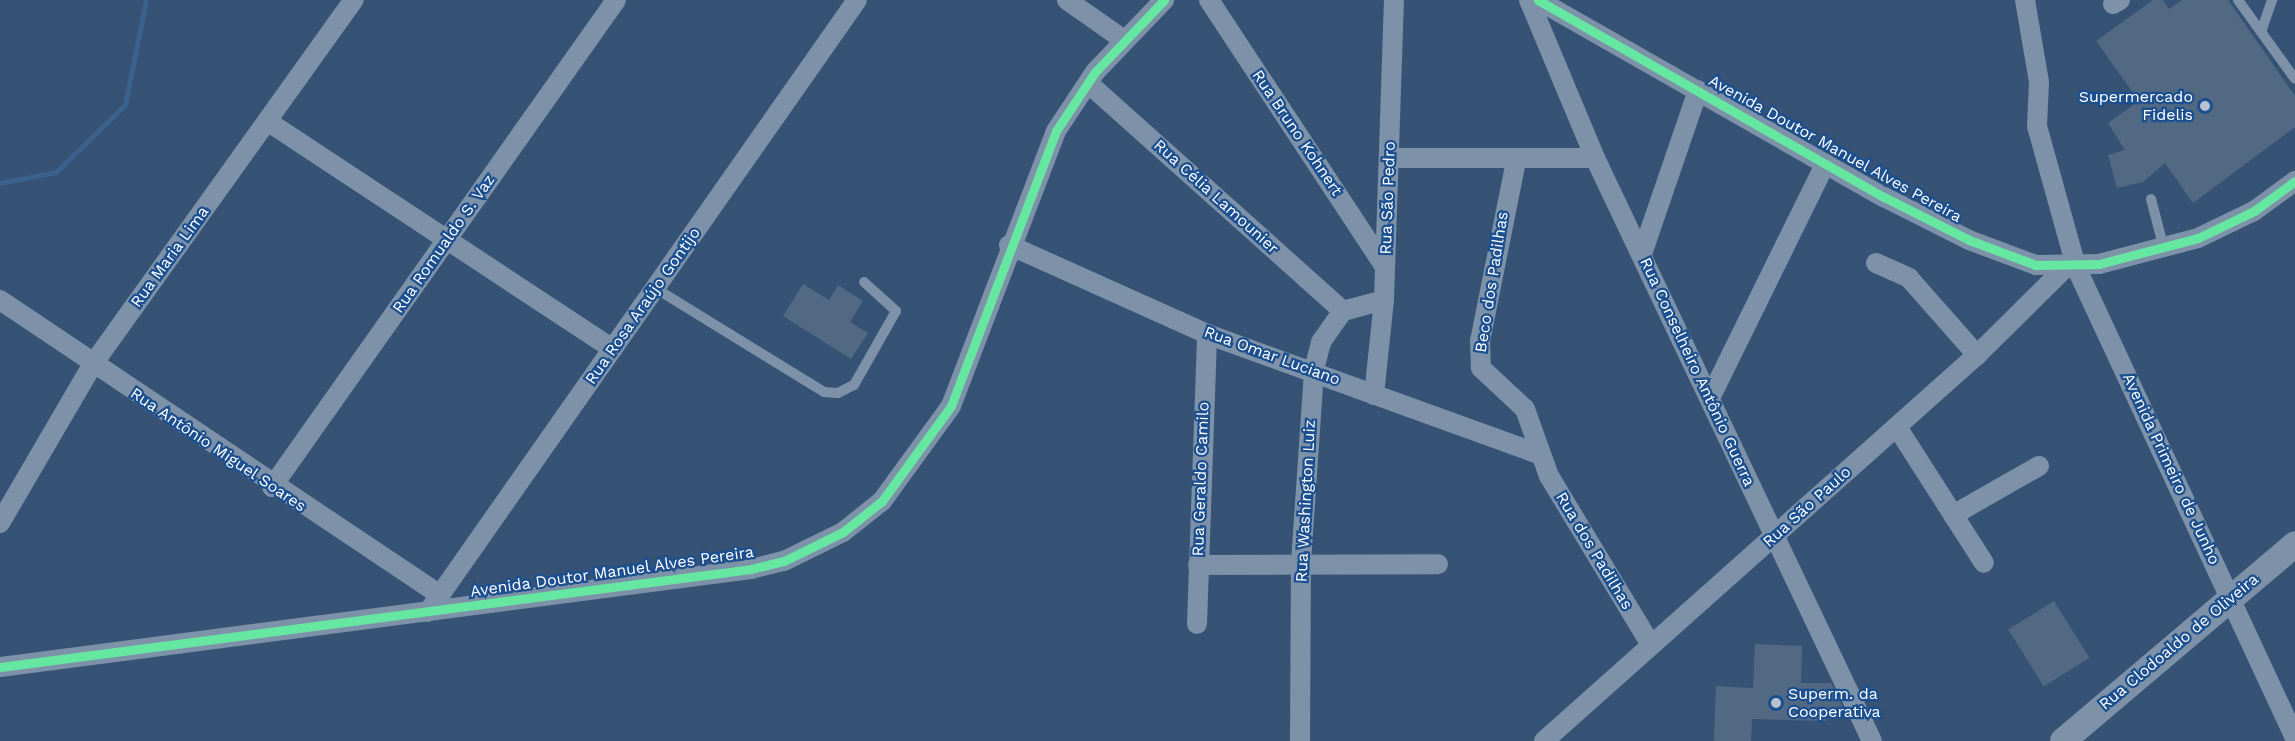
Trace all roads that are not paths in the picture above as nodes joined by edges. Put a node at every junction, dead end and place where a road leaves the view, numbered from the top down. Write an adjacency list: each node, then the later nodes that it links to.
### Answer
1 (354, 0): 20 (street, Rua Maria Lima)
2 (616, 0): 27 (street, Rua Romualdo S. Vaz)
3 (857, 0): 35 (street, Rua Rosa Araújo Gontijo)
4 (1067, 0): 15 (street)
5 (1141, 0): 15 (street)
6 (1164, 0): 15 (street, Avenida Doutor Manuel Alves Pereira)
7 (1209, 0): 32 (street, Rua Bruno Kohnert)
8 (1394, 0): 21 (street, Rua São Pedro)
9 (1529, 0): 22 (street, Rua Conselheiro Antônio Guerra)
10 (1538, 0): 19 (street, Avenida Doutor Manuel Alves Pereira)
11 (2025, 0): 33 (street, Avenida Primeiro de Junho)
12 (2238, 0): 14 (lane)
13 (2272, 0): 14 (lane)
14 (2261, 32): 17 (lane)
15 (1131, 33): 18 (street, Avenida Doutor Manuel Alves Pereira)
16 (2295, 61): 17 (lane)
17 (2293, 76)
18 (1088, 82): 28 (street, Avenida Doutor Manuel Alves Pereira); 38 (street, Rua Célia Lamounier)
19 (1698, 90): 24 (street, Avenida Doutor Manuel Alves Pereira); 30 (street)
20 (267, 121): 27 (street); 42 (street, Rua Maria Lima)
21 (1390, 158): 23 (street); 32 (street, Rua São Pedro)
22 (1595, 158): 23 (street); 30 (street, Rua Conselheiro Antônio Guerra)
23 (1516, 161): 47 (street, Beco dos Padilhas)
24 (1825, 164): 33 (street, Avenida Doutor Manuel Alves Pereira); 45 (street)
25 (2295, 181): 29 (street, Avenida Doutor Manuel Alves Pereira)
26 (2151, 200): 29 (lane)
27 (448, 238): 40 (street); 49 (street, Rua Romualdo S. Vaz)
28 (1009, 245): 39 (street, Rua Omar Luciano); 60 (street, Avenida Doutor Manuel Alves Pereira)
29 (2164, 249): 33 (street, Avenida Doutor Manuel Alves Pereira)
30 (1642, 254): 45 (street, Rua Conselheiro Antônio Guerra)
31 (1876, 262): 41 (street)
32 (1385, 267): 37 (street, Rua São Pedro)
33 (2071, 267): 41 (street, Rua São Paulo); 59 (street, Avenida Primeiro de Junho)
34 (864, 282): 35 (lane)
35 (655, 288): 40 (street, Rua Rosa Araújo Gontijo)
36 (0, 300): 42 (street, Rua Antônio Miguel Soares)
37 (1384, 300): 38 (street); 44 (street, Rua São Pedro)
38 (1343, 311): 43 (street, Rua Washington Luiz)
39 (1207, 334): 43 (street, Rua Omar Luciano); 57 (street, Rua Geraldo Camilo)
40 (613, 349): 58 (street, Rua Rosa Araújo Gontijo)
41 (1977, 355): 46 (street, Rua São Paulo)
42 (93, 364): 49 (street, Rua Antônio Miguel Soares); 51 (street, Rua Maria Lima)
43 (1314, 369): 44 (street, Rua Omar Luciano); 54 (street, Rua Washington Luiz)
44 (1374, 395): 47 (street, Rua Omar Luciano)
45 (1710, 398): 52 (street, Rua Conselheiro Antônio Guerra)
46 (1897, 427): 50 (street); 52 (street, Rua São Paulo)
47 (1539, 454): 62 (street, Rua dos Padilhas)
48 (2039, 466): 50 (street)
49 (272, 488): 58 (street, Rua Antônio Miguel Soares)
50 (1953, 515): 55 (street)
51 (0, 523)
52 (1775, 535): 62 (street, Rua São Paulo); 67 (street, Rua Conselheiro Antônio Guerra)
53 (2295, 544): 59 (street, Rua Clodoaldo de Oliveira)
54 (1301, 562): 56 (street); 57 (street); 65 (street, Rua Washington Luiz)
55 (1984, 563)
56 (1438, 564)
57 (1198, 565): 61 (street, Rua Geraldo Camilo)
58 (440, 595): 60 (street, Rua Rosa Araújo Gontijo)
59 (2231, 598): 64 (street, Avenida Primeiro de Junho); 68 (street, Rua Clodoaldo de Oliveira)
60 (428, 612): 63 (street, Avenida Doutor Manuel Alves Pereira)
61 (1197, 624)
62 (1651, 645): 66 (street, Rua São Paulo)
63 (0, 667)
64 (2295, 738)
65 (1300, 741)
66 (1544, 741)
67 (1872, 741)
68 (2063, 741)

